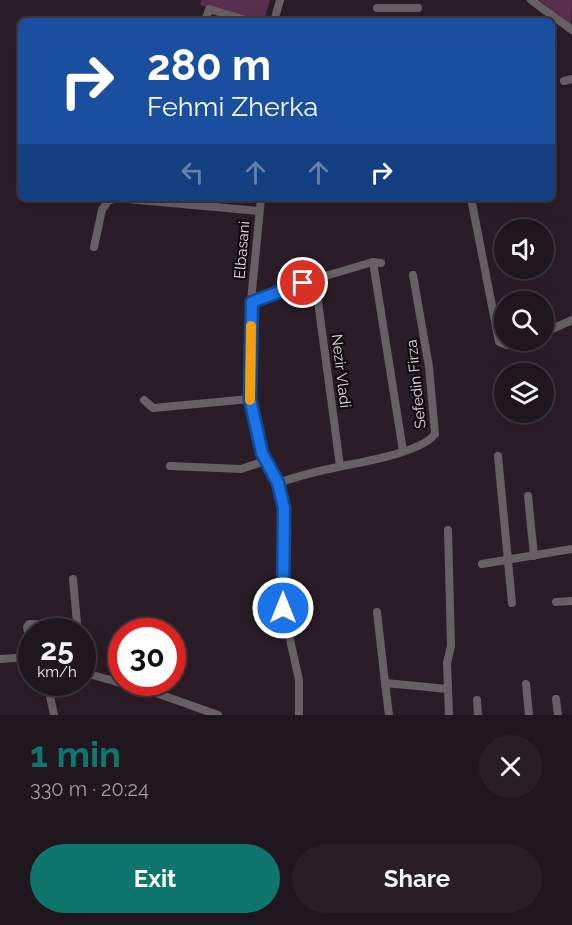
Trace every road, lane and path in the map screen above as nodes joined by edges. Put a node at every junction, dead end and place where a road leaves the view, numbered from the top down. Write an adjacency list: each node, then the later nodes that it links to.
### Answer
1 (280, 0): 7 (street)
2 (531, 0): 8 (street)
3 (418, 7): 4 (street)
4 (377, 8)
5 (206, 18): 6 (street)
6 (239, 18)
7 (275, 18)
8 (572, 30)
9 (108, 201): 14 (street, Elbasani)
10 (149, 201): 13 (street, Elbasani)
11 (261, 201): 13 (street, Elbasani)
12 (472, 201): 18 (street)
13 (259, 211): 17 (street, Elbasani)
14 (94, 247)
15 (413, 275): 23 (street, Sefedin Firza)
16 (315, 279): 17 (street); 23 (street); 27 (street, Nezir Vladi)
17 (252, 302): 21 (street, Elbasani)
18 (494, 316)
19 (572, 320): 20 (street)
20 (554, 328)
21 (250, 399): 22 (street); 25 (street, Elbasani)
22 (144, 400)
23 (404, 451): 27 (street, Sefedin Firza)
24 (498, 456): 33 (street)
25 (265, 461): 26 (street); 28 (street, Elbasani)
26 (170, 466)
27 (340, 466): 28 (street, Sefedin Firza)
28 (278, 483): 52 (street, Elbasani)
29 (528, 496): 32 (street)
30 (448, 530): 46 (street)
31 (572, 549): 32 (street)
32 (534, 556): 33 (street)
33 (508, 560): 34 (street); 38 (street)
34 (482, 564)
35 (73, 579): 40 (street)
36 (572, 600): 37 (street)
37 (556, 602)
38 (512, 603)
39 (377, 612): 44 (street)
40 (77, 618)
41 (18, 657): 42 (street)
42 (0, 659)
43 (96, 676): 51 (street)
44 (385, 683): 46 (street); 53 (street)
45 (526, 684): 56 (street)
46 (448, 689): 54 (street)
47 (50, 696): 50 (street)
48 (556, 699): 57 (street)
49 (477, 700): 55 (street)
50 (54, 715)
51 (218, 715)
52 (299, 715)
53 (389, 715)
54 (449, 715)
55 (478, 715)
56 (529, 715)
57 (558, 715)

